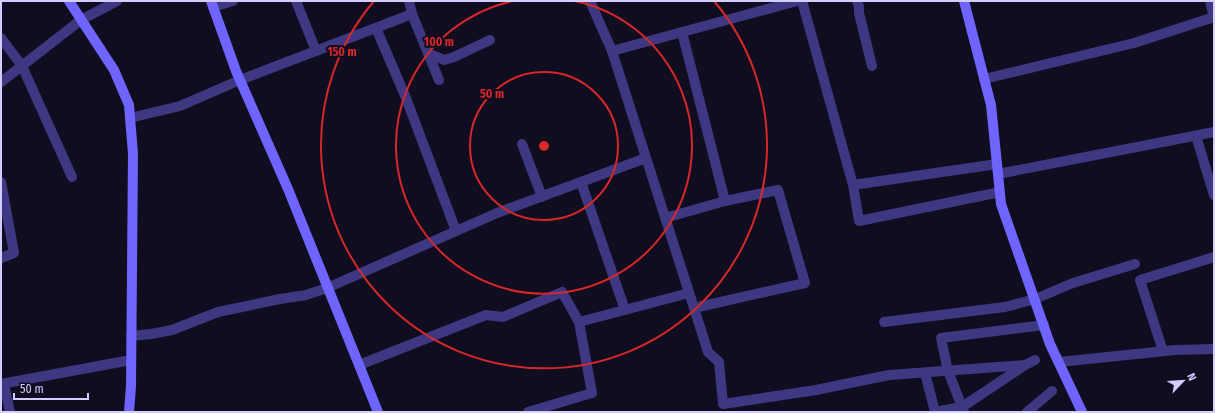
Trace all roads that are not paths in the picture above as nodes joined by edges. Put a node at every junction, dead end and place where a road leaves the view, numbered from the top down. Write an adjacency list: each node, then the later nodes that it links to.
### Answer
1 (69, 1): 15 (street)
2 (116, 1): 15 (street)
3 (233, 1): 12 (street)
4 (296, 1): 20 (street)
5 (409, 1): 13 (street)
6 (590, 1): 21 (street)
7 (797, 1): 17 (street)
8 (802, 1): 38 (street)
9 (857, 1): 24 (street)
10 (964, 1): 25 (street)
11 (1210, 1): 14 (street)
12 (212, 4): 26 (street)
13 (412, 14): 16 (street); 22 (street)
14 (1214, 17): 25 (street)
15 (81, 20): 23 (street); 29 (street)
16 (376, 28): 20 (street); 44 (street)
17 (682, 32): 21 (street); 42 (street)
18 (1, 38): 23 (street)
19 (490, 40): 22 (street)
20 (316, 51): 26 (street)
21 (612, 51): 33 (street)
22 (428, 53): 27 (street)
23 (22, 66): 28 (street); 35 (street)
24 (872, 66)
25 (984, 79): 34 (street)
26 (240, 80): 29 (street); 48 (street)
27 (438, 80)
28 (1, 82)
29 (130, 118): 56 (street)
30 (1214, 132): 31 (street)
31 (1196, 136): 34 (street); 40 (street)
32 (522, 144): 41 (street)
33 (646, 158): 37 (street); 43 (street)
34 (998, 169): 38 (street); 39 (street)
35 (72, 177)
36 (1, 182): 46 (street)
37 (580, 182): 41 (street); 52 (street)
38 (853, 185): 39 (street)
39 (1000, 192): 50 (street)
40 (1214, 194)
41 (542, 197): 44 (street)
42 (725, 200): 43 (street); 51 (street)
43 (665, 218): 49 (street)
44 (456, 231): 48 (street)
45 (1214, 257): 58 (street)
46 (1, 258)
47 (1136, 264): 50 (street)
48 (327, 288): 56 (street); 62 (street)
49 (689, 292): 51 (street); 52 (street)
50 (1035, 299): 54 (street); 55 (street)
51 (694, 308): 65 (street)
52 (625, 310): 53 (street)
53 (579, 322): 62 (street); 72 (street)
54 (884, 322)
55 (1044, 325): 61 (street); 64 (street)
56 (131, 336): 59 (street)
57 (1214, 348): 58 (street)
58 (1163, 351): 61 (street)
59 (131, 360): 66 (street); 70 (street)
60 (1035, 360): 63 (street)
61 (1059, 362): 75 (street)
62 (359, 365): 71 (street)
63 (1024, 365): 64 (street); 68 (street)
64 (948, 371): 65 (street); 68 (street)
65 (925, 373): 73 (street)
66 (2, 384): 69 (street)
67 (1052, 391): 74 (street)
68 (963, 410): 73 (street)
69 (10, 412)
70 (129, 412)
71 (378, 412)
72 (528, 412)
73 (935, 412)
74 (1027, 412)
75 (1082, 412)

